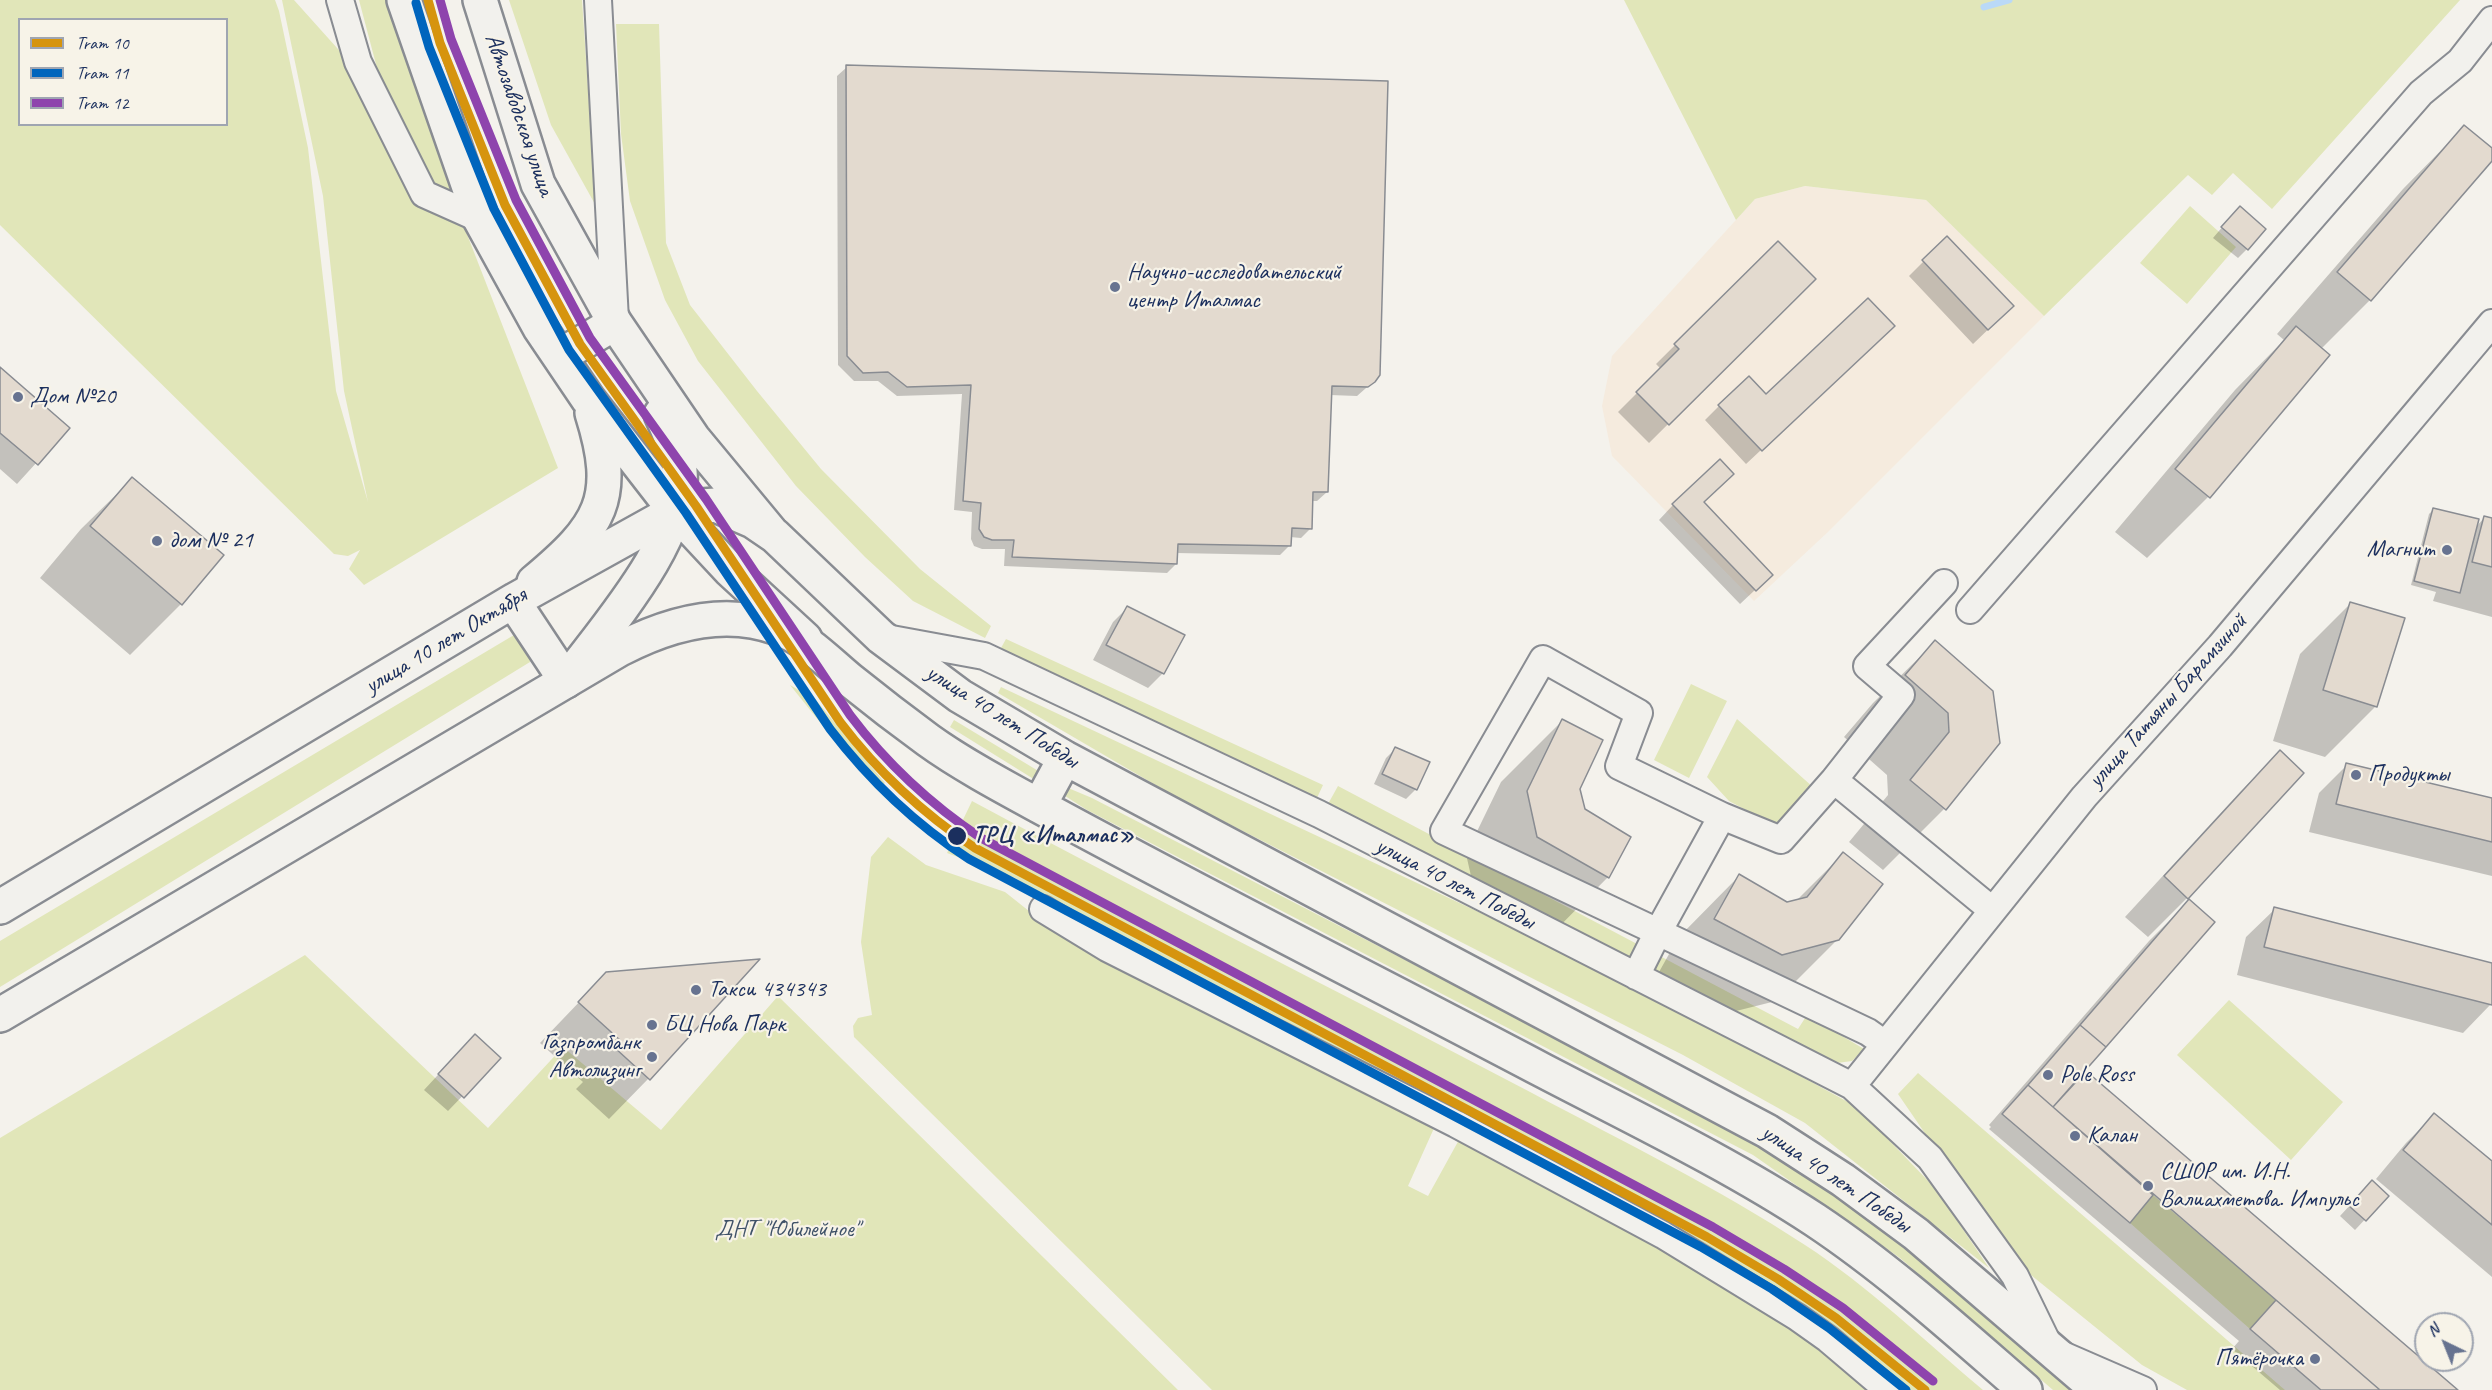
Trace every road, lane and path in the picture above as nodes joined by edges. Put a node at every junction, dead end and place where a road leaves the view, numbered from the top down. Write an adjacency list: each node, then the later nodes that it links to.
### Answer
1 (340, 0): 6 (street)
2 (404, 0): 6 (main road)
3 (480, 0): 7 (main road, Автозаводская улица)
4 (598, 0): 7 (street)
5 (2492, 21): 15 (street)
6 (480, 219): 9 (main road)
7 (615, 323): 9 (main road); 11 (main road); 12 (main road, Автозаводская улица)
8 (2492, 323): 25 (street, улица Татьяны Барамзиной)
9 (560, 356): 10 (main road)
10 (588, 399): 11 (main road, улица 40 лет Победы); 14 (main road)
11 (675, 511): 12 (main road, улица 10 лет Октября); 14 (main road, улица 10 лет Октября); 17 (main road, улица 40 лет Победы); 18 (main road)
12 (775, 536): 16 (main road, улица 10 лет Октября)
13 (1944, 583): 20 (street)
14 (513, 601): 18 (main road); 23 (main road, улица 10 лет Октября)
15 (1970, 610)
16 (881, 637): 19 (main road, улица 40 лет Победы); 27 (street, улица 40 лет Победы)
17 (813, 647): 18 (main road); 21 (main road, улица 40 лет Победы)
18 (566, 681): 28 (main road)
19 (1065, 758): 21 (main road); 31 (main road, улица 40 лет Победы)
20 (1834, 780): 22 (street); 25 (street)
21 (1039, 806): 33 (main road, улица 40 лет Победы)
22 (1722, 816): 26 (street); 26 (street)
23 (0, 907)
24 (1043, 909): 32 (street)
25 (1992, 910): 29 (street, улица Татьяны Барамзиной)
26 (1658, 932): 27 (street); 29 (street)
27 (1636, 976): 30 (street, улица 40 лет Победы)
28 (0, 1015)
29 (1884, 1044): 30 (street, улица Татьяны Барамзиной)
30 (1852, 1086): 31 (street, улица 40 лет Победы)
31 (2051, 1350): 34 (main road, улица 40 лет Победы); 35 (street, улица 40 лет Победы)
32 (1888, 1390)
33 (2025, 1390)
34 (2098, 1390)
35 (2143, 1390)

